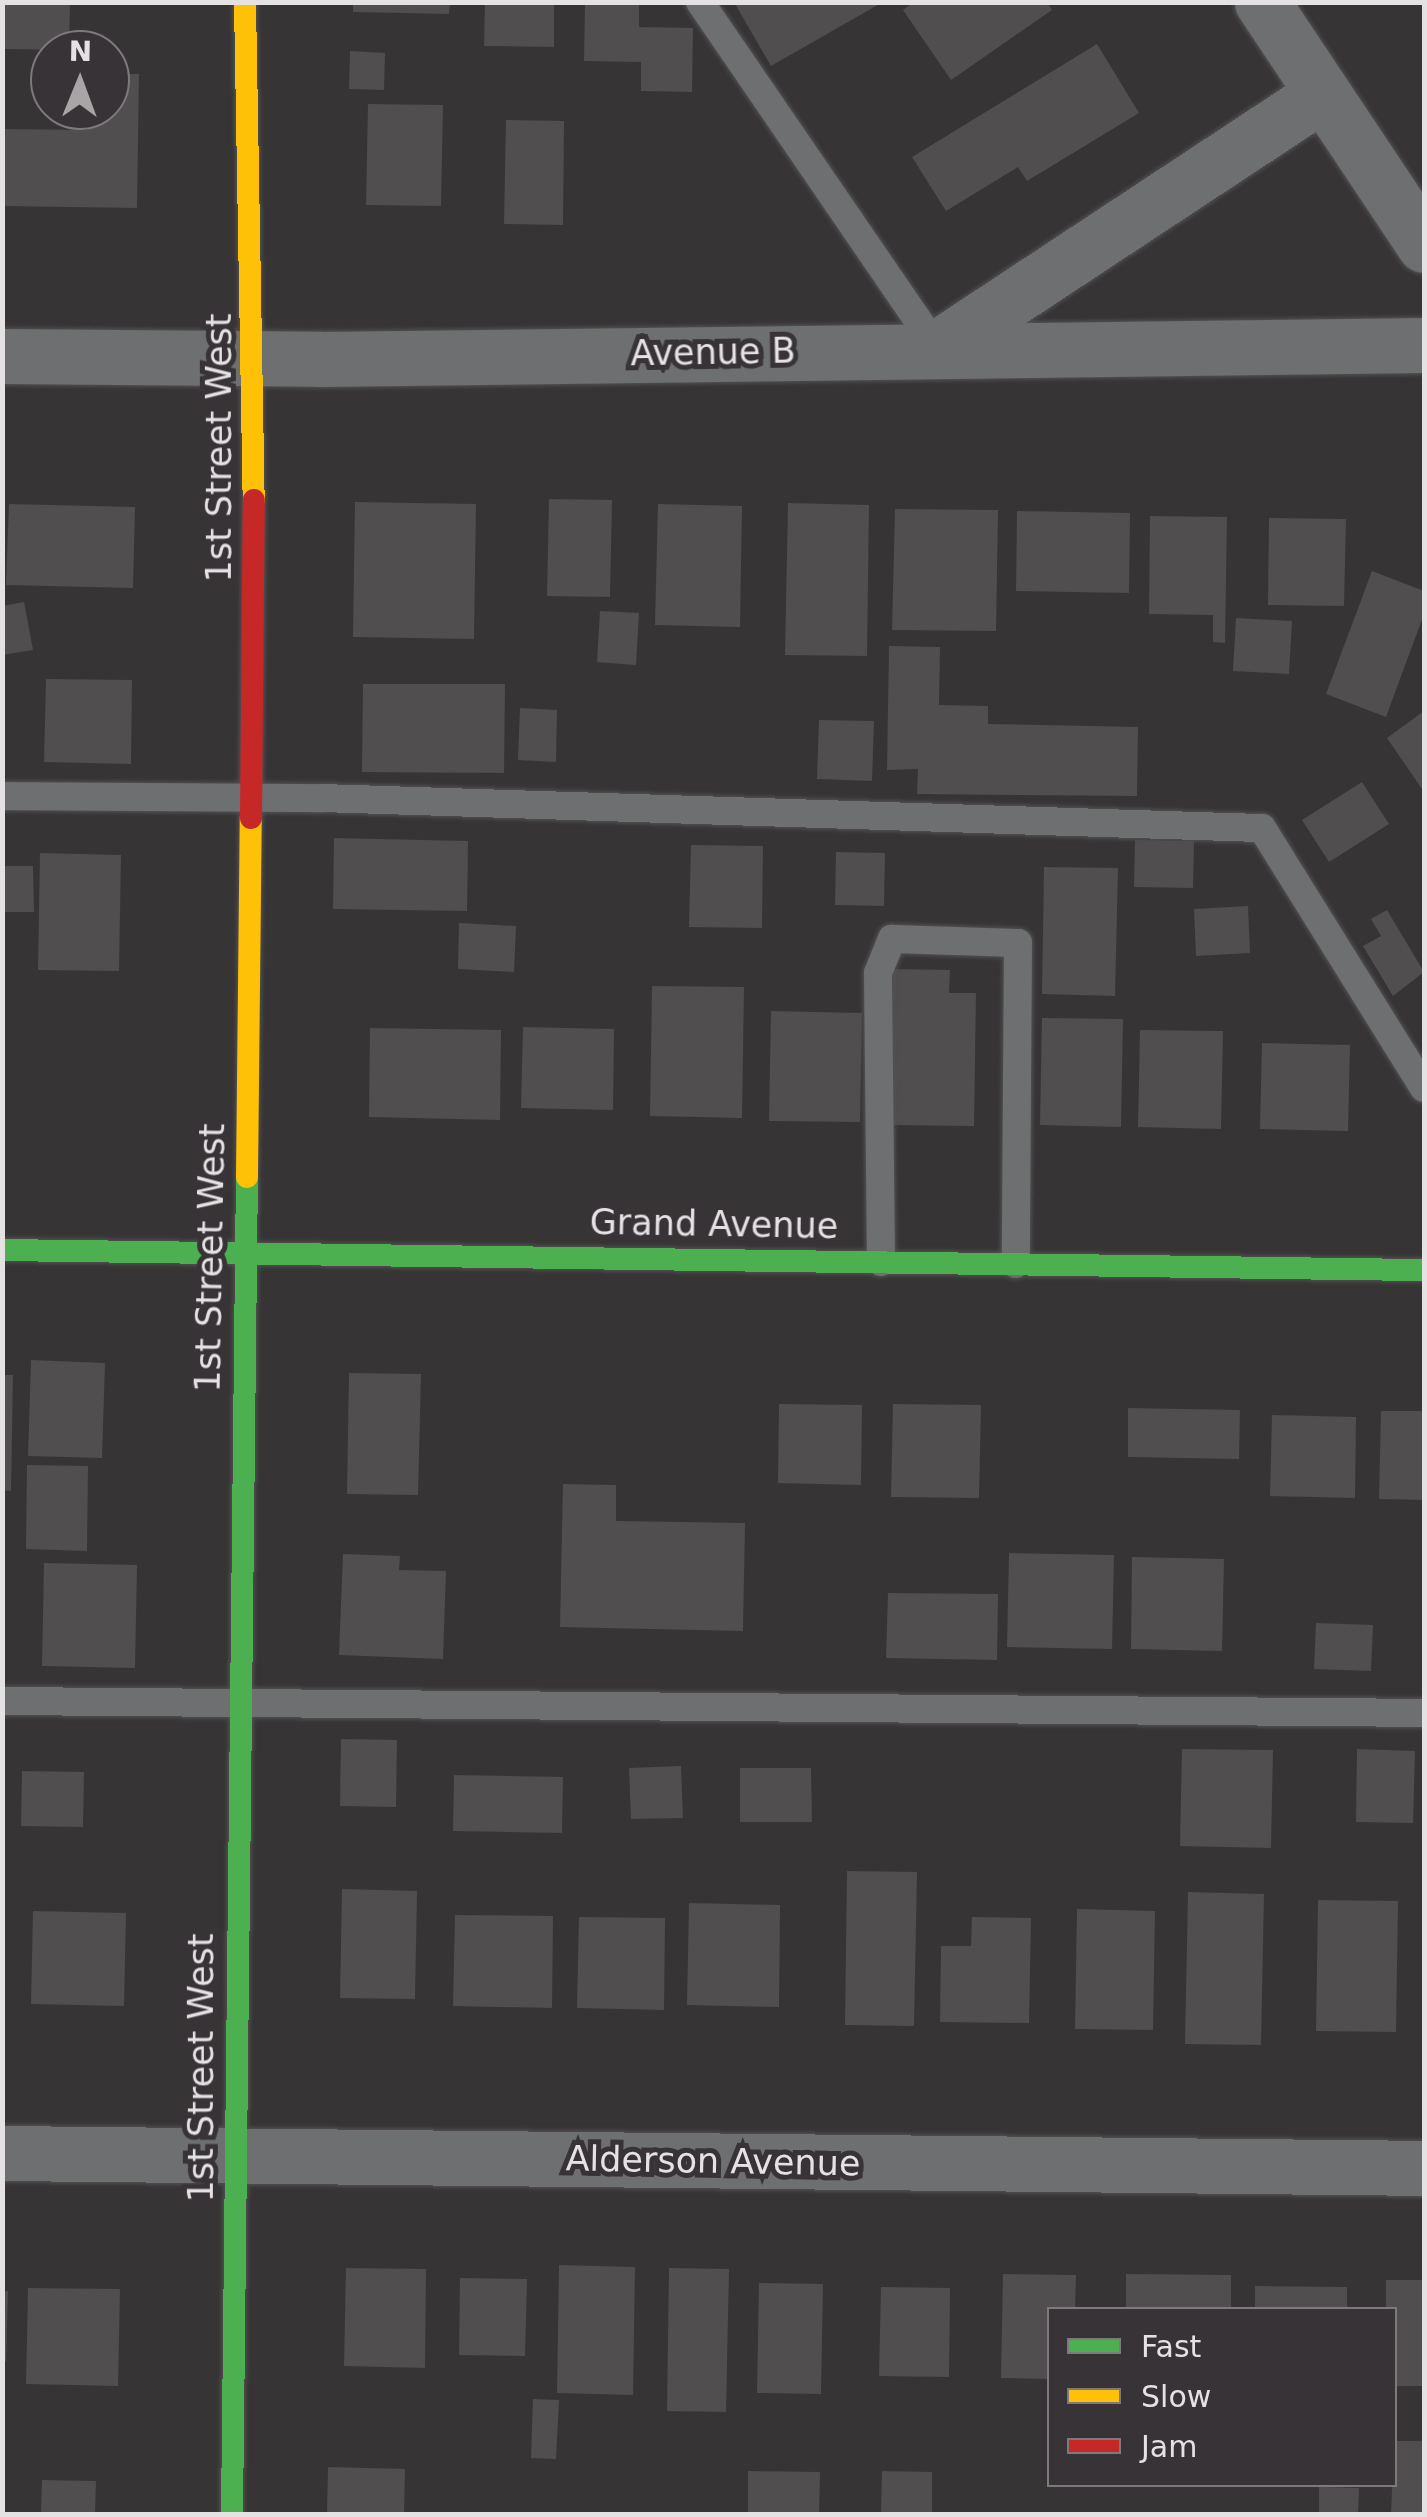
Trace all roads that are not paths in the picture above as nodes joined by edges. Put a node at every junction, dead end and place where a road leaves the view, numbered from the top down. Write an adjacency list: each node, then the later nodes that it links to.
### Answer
1 (245, 2): 9 (street, 1st Street West)
2 (700, 2): 7 (lane)
3 (1262, 2): 4 (street)
4 (1321, 95): 5 (street); 7 (street)
5 (1424, 245)
6 (1424, 345): 7 (street, Avenue B)
7 (936, 348): 9 (street, Avenue B)
8 (2, 356): 9 (street, Avenue B)
9 (256, 358): 11 (street, 1st Street West)
10 (2, 796): 11 (lane)
11 (252, 796): 12 (lane); 14 (street, 1st Street West)
12 (1424, 1088)
13 (2, 1250): 14 (street, Grand Avenue)
14 (246, 1252): 15 (street, Grand Avenue); 19 (street, 1st Street West)
15 (881, 1262): 16 (street, Grand Avenue); 16 (lane)
16 (1016, 1264): 17 (street, Grand Avenue)
17 (1424, 1270)
18 (2, 1701): 19 (lane)
19 (236, 1703): 20 (lane); 22 (street, 1st Street West)
20 (1424, 1712)
21 (2, 2153): 22 (street, Alderson Avenue)
22 (236, 2156): 23 (street, Alderson Avenue); 24 (street, 1st Street West)
23 (1424, 2168)
24 (232, 2514)

